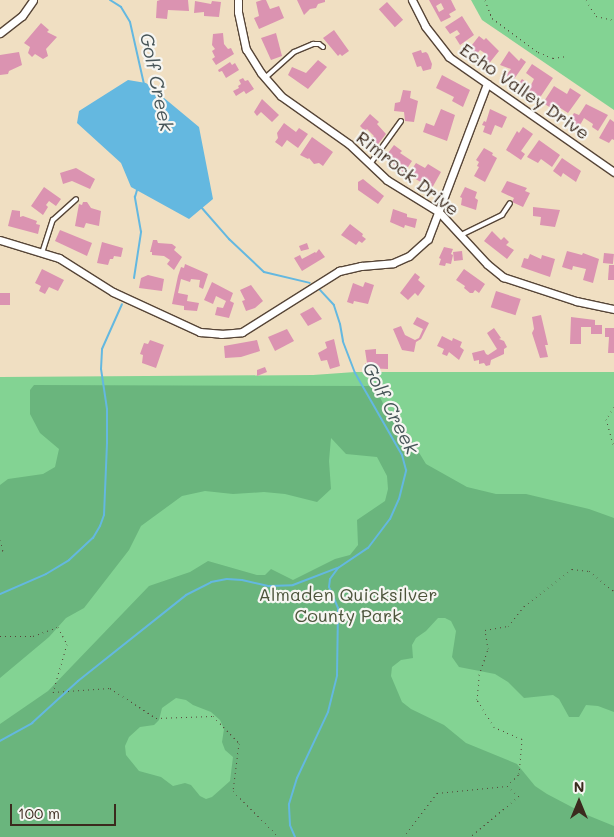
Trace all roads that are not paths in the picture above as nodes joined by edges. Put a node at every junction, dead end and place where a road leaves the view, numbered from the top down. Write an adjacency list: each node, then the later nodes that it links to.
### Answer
1 (33, 0): 4 (street)
2 (238, 0): 6 (street, Rimrock Drive)
3 (412, 0): 7 (street, Echo Valley Drive)
4 (0, 33)
5 (324, 47): 6 (lane)
6 (265, 78): 9 (street, Rimrock Drive)
7 (487, 84): 10 (street, Echo Valley Drive); 13 (street)
8 (401, 121): 9 (lane)
9 (370, 164): 13 (street, Rimrock Drive)
10 (614, 172)
11 (76, 199): 16 (lane)
12 (510, 203): 14 (lane)
13 (439, 212): 14 (street, Rimrock Drive); 16 (street)
14 (461, 235): 17 (street, Rimrock Drive)
15 (0, 240): 16 (street)
16 (42, 253)
17 (614, 309)

